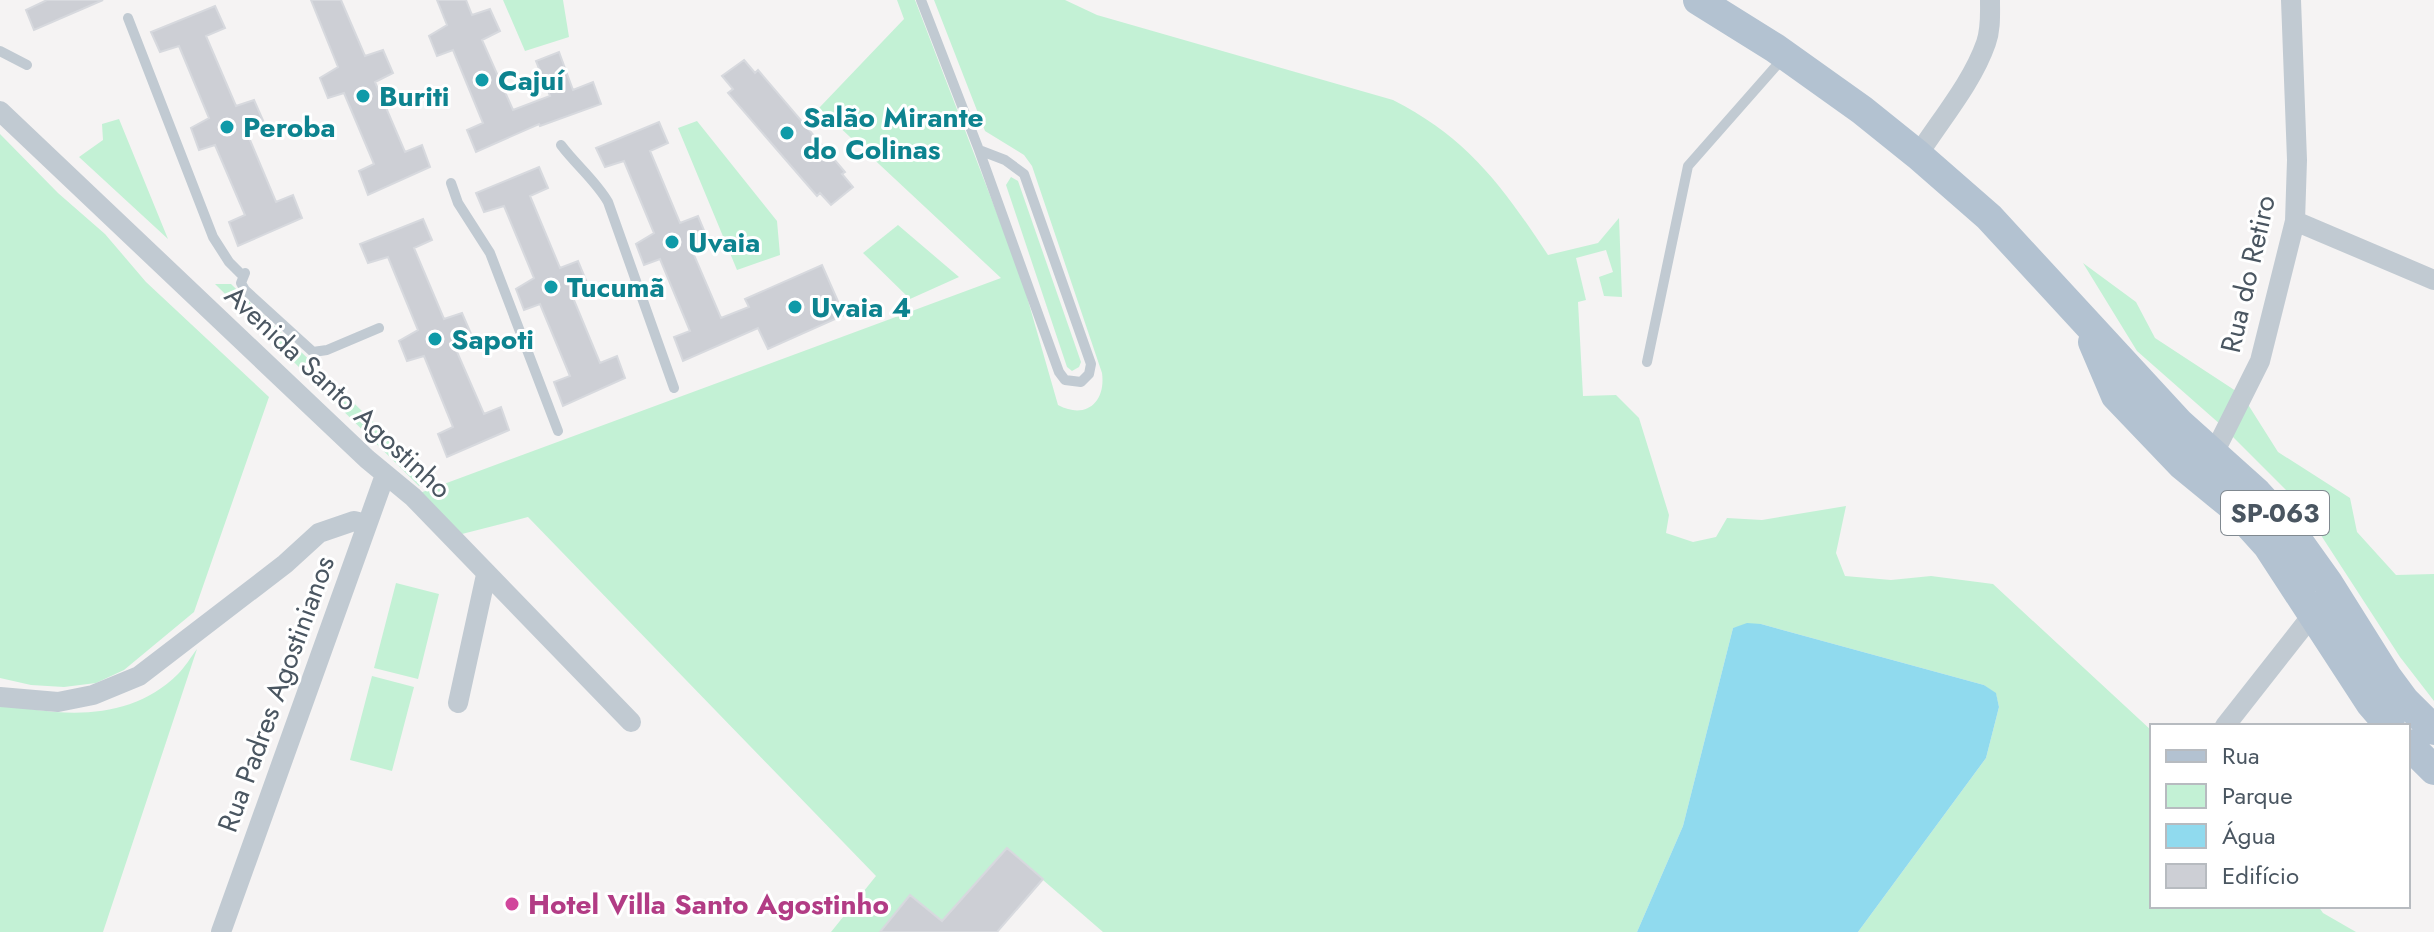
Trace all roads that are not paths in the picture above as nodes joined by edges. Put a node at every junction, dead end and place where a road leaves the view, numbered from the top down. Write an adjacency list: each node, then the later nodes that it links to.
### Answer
1 (921, 0): 11 (lane)
2 (1698, 0): 7 (main road, SP-063)
3 (1990, 0): 12 (street)
4 (2291, 0): 14 (street, Rua do Retiro)
5 (128, 18): 17 (lane)
6 (0, 51): 8 (lane)
7 (1785, 55): 12 (main road, SP-063); 18 (lane)
8 (27, 65)
9 (0, 111): 22 (street, Avenida Santo Agostinho)
10 (561, 145): 19 (lane)
11 (979, 150): 11 (lane)
12 (1918, 155): 16 (main road, SP-063)
13 (451, 183): 20 (lane)
14 (2295, 221): 15 (street); 21 (street, Rua do Retiro)
15 (2434, 280)
16 (2084, 322): 21 (main road, SP-063); 25 (main road, SP-063)
17 (379, 328)
18 (1647, 362)
19 (674, 388)
20 (558, 431)
21 (2213, 455): 31 (main road, SP-063)
22 (385, 475): 23 (street, Rua Padres Agostinianos); 24 (street, Avenida Santo Agostinho)
23 (367, 524): 26 (street); 32 (street, Rua Padres Agostinianos)
24 (486, 575): 27 (street); 28 (street, Avenida Santo Agostinho)
25 (2313, 614): 29 (street); 30 (main road, SP-063)
26 (0, 697)
27 (458, 703)
28 (631, 722)
29 (2227, 724)
30 (2388, 724)
31 (2421, 754)
32 (221, 932)

